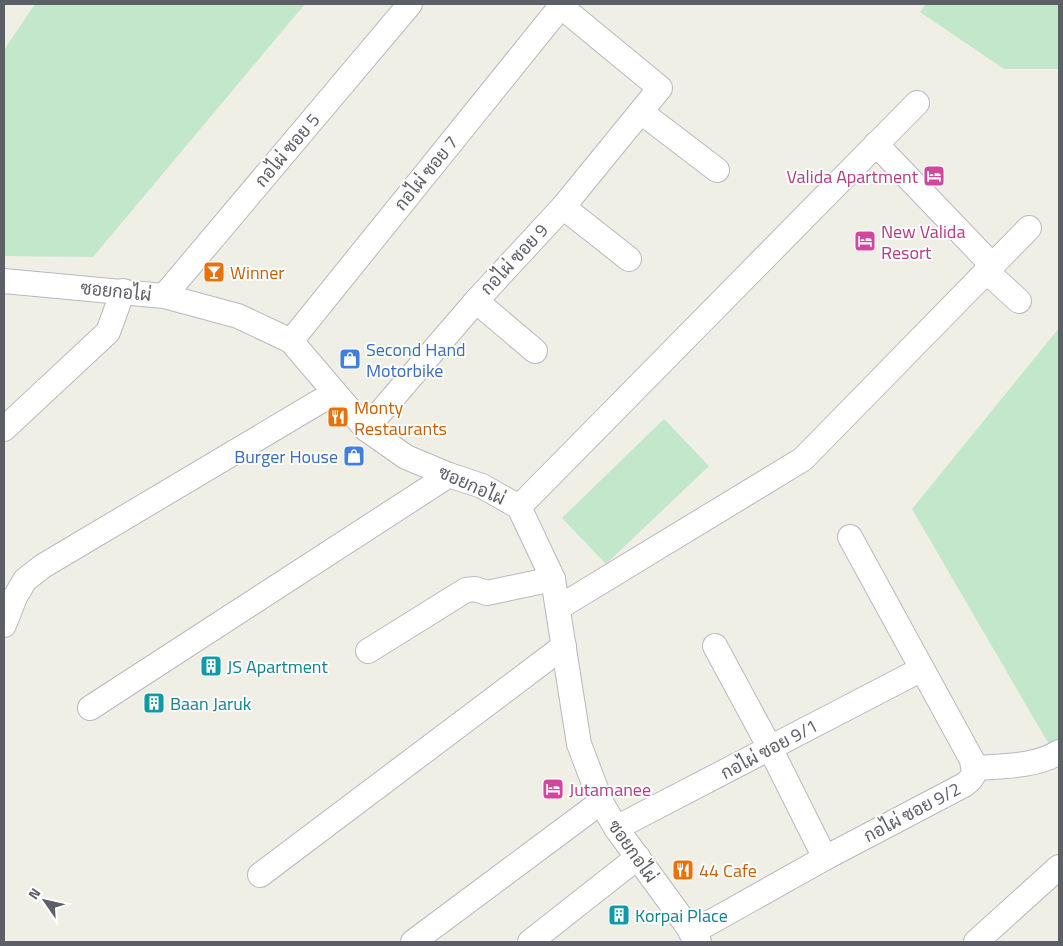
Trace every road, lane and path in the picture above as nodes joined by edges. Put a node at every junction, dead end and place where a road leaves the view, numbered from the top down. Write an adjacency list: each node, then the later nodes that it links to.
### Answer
1 (410, 4): 13 (street, กอไผ่ ซอย 5)
2 (559, 5): 4 (street, กอไผ่ ซอย 9); 16 (street, กอไผ่ ซอย 7)
3 (917, 103): 5 (street)
4 (641, 112): 6 (street); 7 (street, กอไผ่ ซอย 9)
5 (876, 144): 10 (street); 22 (street)
6 (718, 170)
7 (563, 207): 9 (street); 14 (street, กอไผ่ ซอย 9)
8 (1029, 228): 10 (street)
9 (629, 258)
10 (989, 268): 15 (street); 25 (street)
11 (4, 281): 12 (street, ซอยกอไผ่)
12 (122, 291): 13 (street, ซอยกอไผ่); 19 (street)
13 (164, 296): 16 (street, ซอยกอไผ่)
14 (476, 301): 17 (street); 20 (street, กอไผ่ ซอย 9)
15 (1019, 301)
16 (291, 341): 18 (street, ซอยกอไผ่)
17 (535, 351)
18 (334, 393): 20 (street, ซอยกอไผ่); 26 (street)
19 (4, 429)
20 (366, 429): 21 (street, ซอยกอไผ่)
21 (449, 475): 22 (street, ซอยกอไผ่); 31 (street)
22 (519, 507): 24 (street, ซอยกอไผ่)
23 (850, 537): 30 (street, กอไผ่ ซอย 9/2)
24 (553, 579): 25 (street, ซอยกอไผ่); 29 (street)
25 (558, 608): 27 (street, ซอยกอไผ่)
26 (4, 625)
27 (564, 646): 35 (street, ซอยกอไผ่); 40 (street)
28 (715, 646): 32 (street)
29 (368, 651)
30 (922, 669): 32 (street, กอไผ่ ซอย 9/1); 34 (street, กอไผ่ ซอย 9/2)
31 (90, 708)
32 (770, 748): 36 (street, กอไผ่ ซอย 9/1); 38 (street)
33 (1059, 752): 34 (street)
34 (974, 768): 38 (street, กอไผ่ ซอย 9/2)
35 (601, 802): 36 (street, ซอยกอไผ่); 42 (street)
36 (616, 828): 37 (street, ซอยกอไผ่)
37 (638, 858): 41 (street, ซอยกอไผ่); 43 (street)
38 (825, 858): 41 (street, กอไผ่ ซอย 9/2)
39 (1059, 868): 44 (street)
40 (260, 874)
41 (695, 938)
42 (413, 942)
43 (530, 942)
44 (976, 942)

